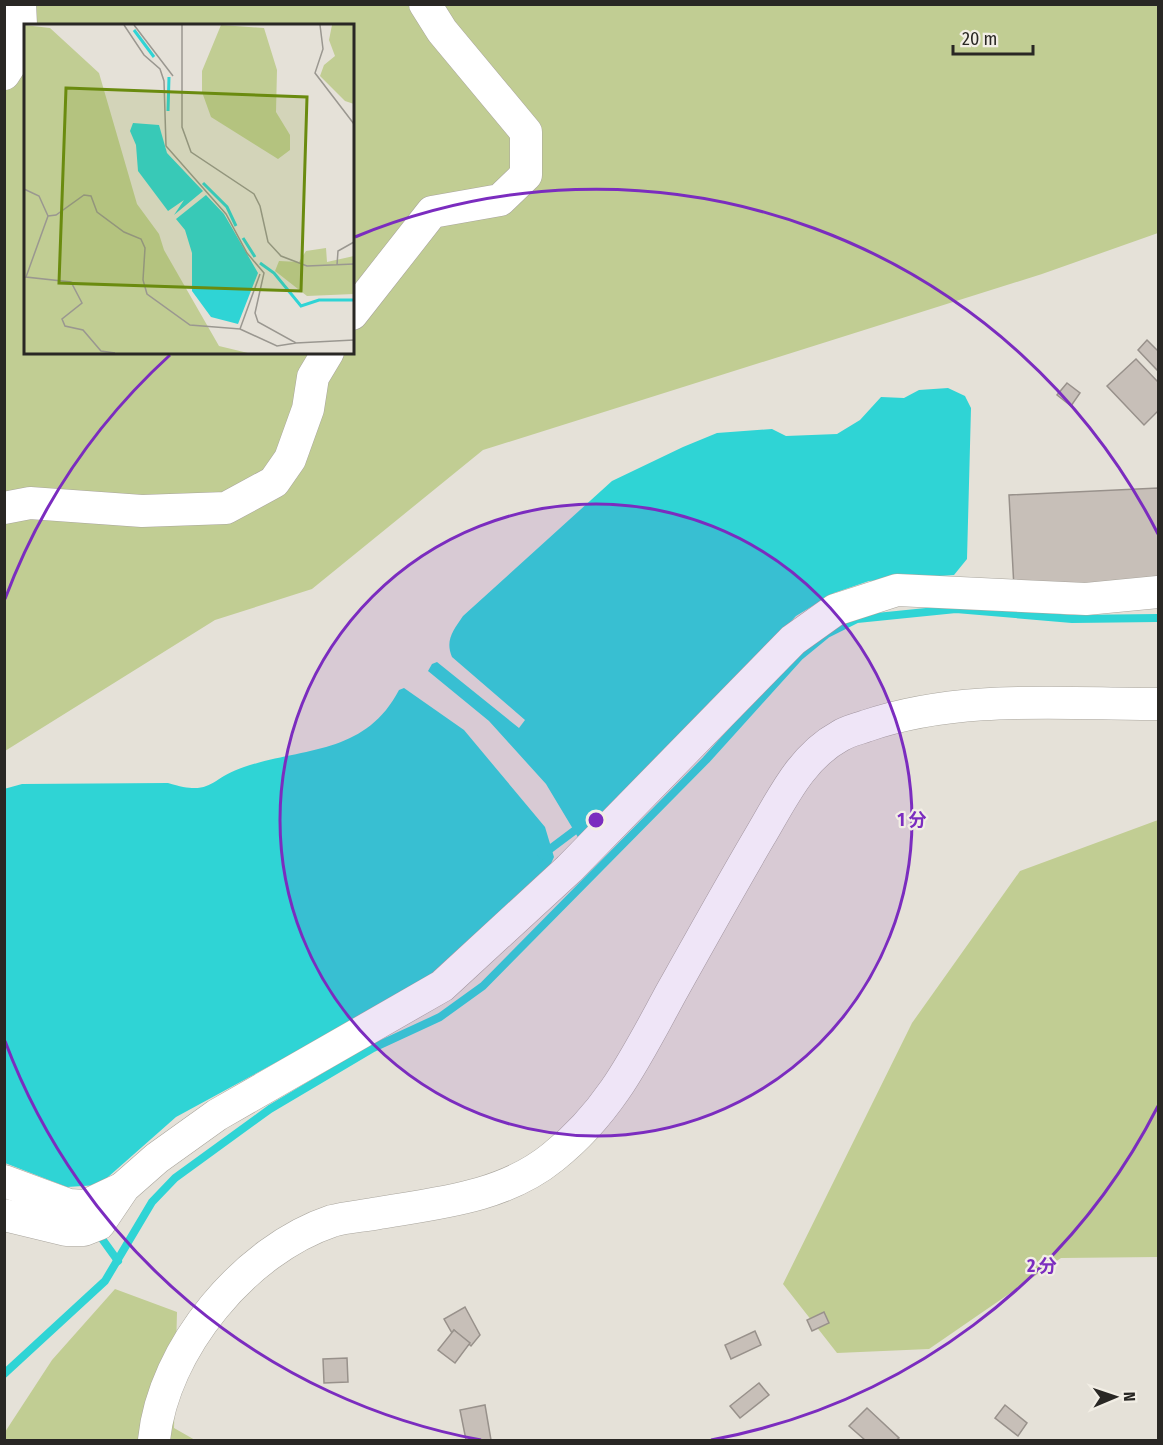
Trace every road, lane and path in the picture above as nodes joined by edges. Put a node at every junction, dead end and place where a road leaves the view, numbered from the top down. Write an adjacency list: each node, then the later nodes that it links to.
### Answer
1 (20, 4): 3 (street)
2 (425, 4): 4 (street)
3 (4, 74)
4 (354, 311)
5 (327, 354): 6 (street)
6 (4, 508)
7 (1158, 592): 10 (street)
8 (1158, 704): 12 (street)
9 (4, 1180): 10 (street)
10 (124, 1187): 11 (street)
11 (4, 1215)
12 (154, 1440)

